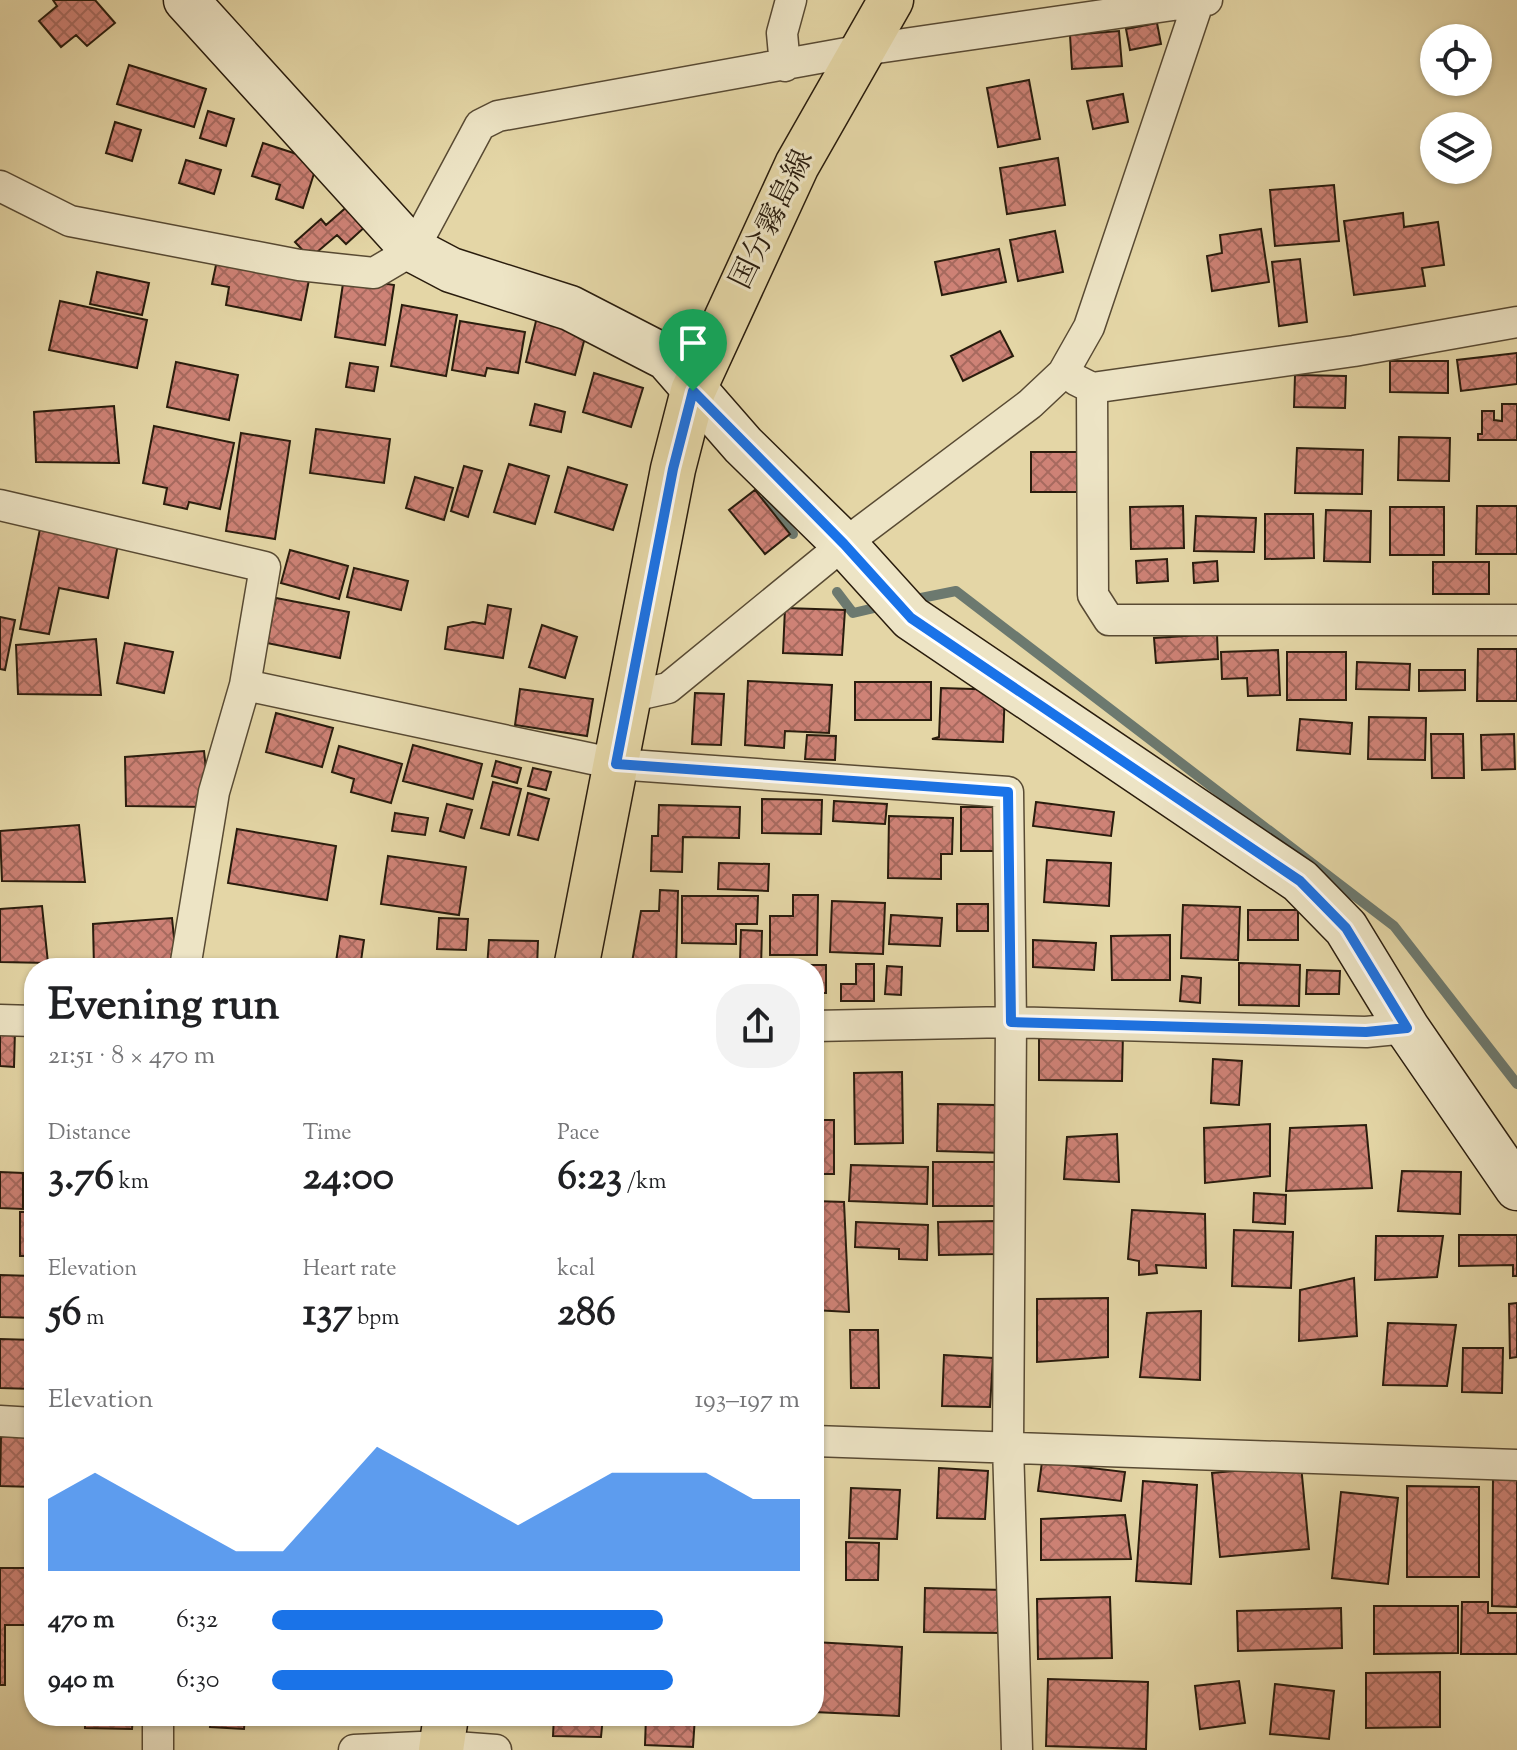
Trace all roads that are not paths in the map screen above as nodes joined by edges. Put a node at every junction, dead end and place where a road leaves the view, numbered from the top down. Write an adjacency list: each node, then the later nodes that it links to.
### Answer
1 (186, 0): 8 (street)
2 (791, 0): 6 (street)
3 (891, 0): 5 (main road, 国分霧島線)
4 (1201, 0): 5 (street); 10 (street)
5 (863, 50): 6 (street); 12 (main road, 国分霧島線)
6 (785, 66): 8 (street)
7 (0, 186): 8 (street)
8 (413, 250): 12 (street)
9 (1517, 322): 11 (street)
10 (1063, 373): 11 (street); 14 (street)
11 (1092, 388): 15 (street)
12 (693, 391): 14 (street); 17 (main road, 国分霧島線)
13 (0, 505): 16 (street)
14 (855, 556): 17 (street); 25 (street)
15 (1517, 620)
16 (245, 685): 18 (street); 19 (street)
17 (628, 697): 18 (main road, 国分霧島線)
18 (616, 764): 20 (main road, 国分霧島線); 23 (street)
19 (187, 958)
20 (578, 958)
21 (0, 1020): 22 (street)
22 (24, 1021)
23 (1011, 1022): 24 (street); 25 (street); 30 (street)
24 (824, 1026)
25 (1407, 1028): 26 (street)
26 (1517, 1188)
27 (0, 1421): 28 (street)
28 (24, 1422)
29 (824, 1441): 30 (street)
30 (1008, 1445): 31 (street); 37 (street)
31 (1517, 1465)
32 (158, 1726): 34 (street)
33 (443, 1737): 35 (street); 36 (street)
34 (158, 1750)
35 (354, 1750)
36 (496, 1750)
37 (1017, 1750)

